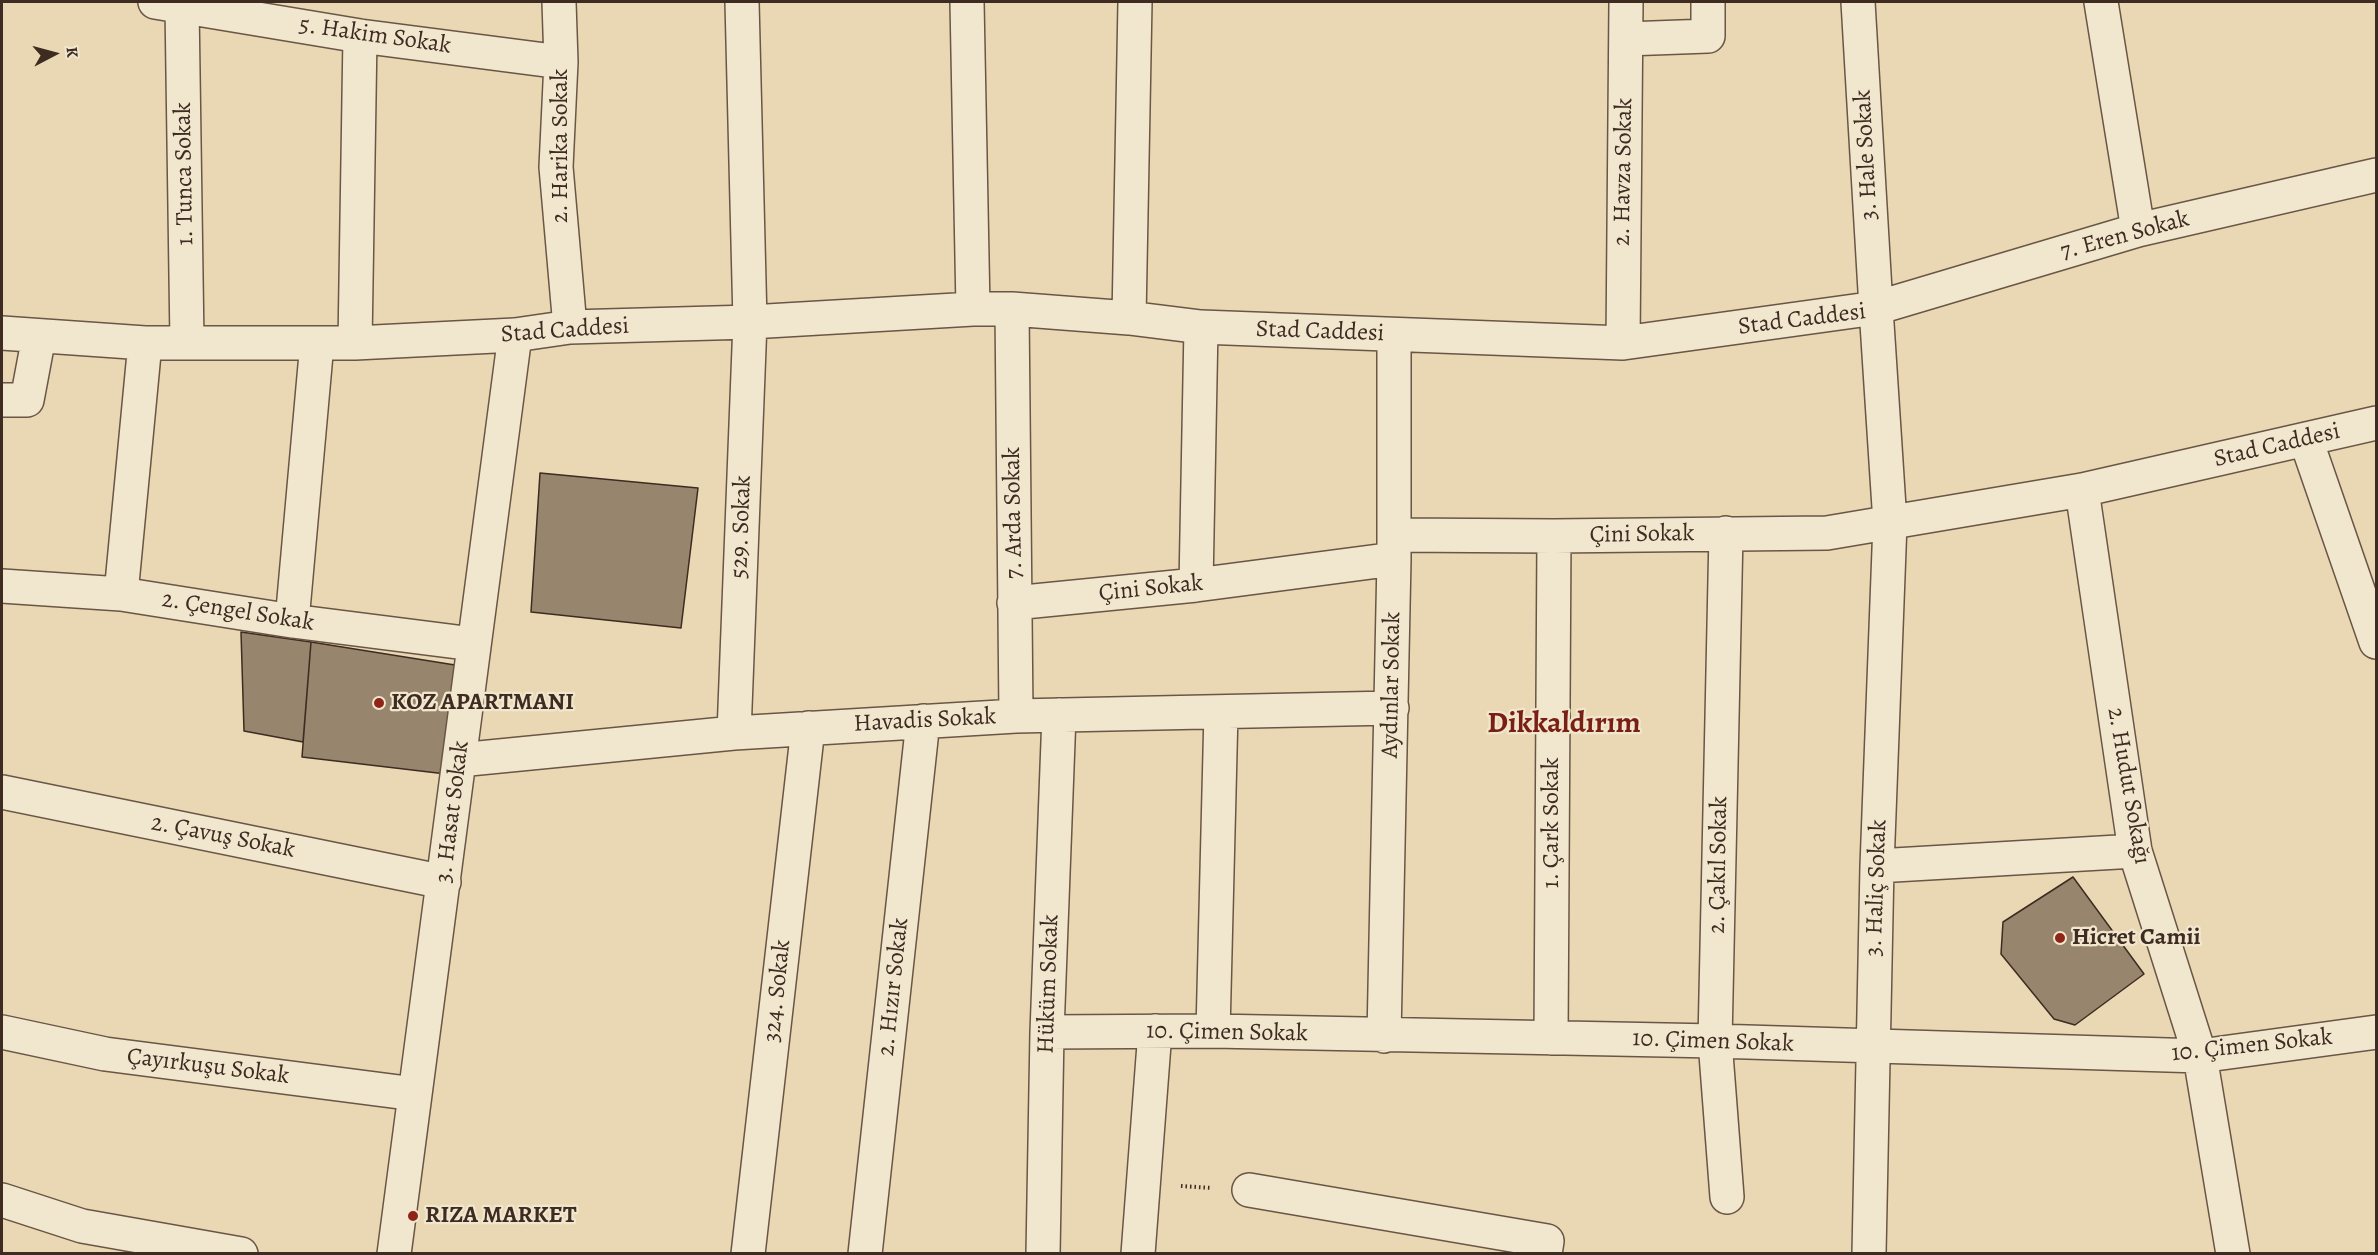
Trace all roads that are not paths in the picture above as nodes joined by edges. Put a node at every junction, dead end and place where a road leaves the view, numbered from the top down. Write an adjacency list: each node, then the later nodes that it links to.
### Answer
1 (559, 2): 13 (street, 2. Harika Sokak)
2 (742, 2): 20 (street, 529. Sokak)
3 (967, 2): 17 (street)
4 (1135, 2): 19 (street)
5 (1626, 2): 12 (street, 2. Havza Sokak)
6 (1708, 2): 12 (street)
7 (1858, 2): 16 (street, 3. Hale Sokak)
8 (2101, 2): 15 (street)
9 (168, 4): 10 (street, 5. Hakim Sokak); 28 (street, 1. Tunca Sokak)
10 (292, 13): 11 (street, 5. Hakim Sokak)
11 (360, 36): 13 (street, 5. Hakim Sokak); 30 (street)
12 (1626, 39): 31 (street, 2. Havza Sokak)
13 (561, 62): 21 (street, 2. Harika Sokak)
14 (2376, 175): 15 (street, 7. Eren Sokak)
15 (2138, 230): 16 (street, 7. Eren Sokak)
16 (1876, 308): 31 (street, Stad Caddesi); 36 (street, Stad Caddesi)
17 (973, 309): 18 (street, Stad Caddesi); 20 (street, Stad Caddesi)
18 (1011, 309): 19 (street, Stad Caddesi); 43 (street, 7. Arda Sokak)
19 (1129, 318): 22 (street, Stad Caddesi)
20 (750, 322): 21 (street, Stad Caddesi); 53 (street, 529. Sokak)
21 (570, 327): 24 (street, Stad Caddesi)
22 (1201, 327): 25 (street, Stad Caddesi); 40 (street)
23 (2, 333): 26 (street, Stad Caddesi)
24 (515, 335): 30 (street, Stad Caddesi); 46 (street, 3. Hasat Sokak)
25 (1394, 335): 31 (street, Stad Caddesi); 39 (street, Aydınlar Sokak)
26 (39, 336): 27 (street, Stad Caddesi); 32 (street)
27 (145, 343): 28 (street, Stad Caddesi); 42 (street)
28 (187, 343): 29 (street, Stad Caddesi)
29 (317, 343): 30 (street, Stad Caddesi); 44 (street)
30 (355, 343)
31 (1623, 343)
32 (2, 400)
33 (2376, 423): 34 (street, Stad Caddesi)
34 (2306, 440): 35 (street, Stad Caddesi); 45 (street)
35 (2082, 490): 36 (street, Stad Caddesi); 56 (street, 2. Hudut Sokağı)
36 (1890, 523): 37 (street, Çini Sokak); 57 (street, 3. Haliç Sokak)
37 (1726, 533): 38 (street, Çini Sokak); 66 (street, 2. Çakıl Sokak)
38 (1554, 536): 39 (street, Çini Sokak); 65 (street, 1. Çark Sokak)
39 (1394, 547): 40 (street, Çini Sokak); 47 (street, Aydınlar Sokak)
40 (1196, 585): 43 (street, Çini Sokak)
41 (2, 586): 42 (street, 2. Çengel Sokak)
42 (121, 594): 44 (street, 2. Çengel Sokak)
43 (1014, 603): 50 (street, 7. Arda Sokak)
44 (292, 621): 46 (street, 2. Çengel Sokak)
45 (2376, 642)
46 (473, 644): 54 (street, 3. Hasat Sokak)
47 (1392, 708): 48 (street, Havadis Sokak); 64 (street, Aydınlar Sokak)
48 (1221, 712): 49 (street, Havadis Sokak); 60 (street)
49 (1059, 715): 50 (street, Havadis Sokak); 62 (street, Hüküm Sokak)
50 (1016, 716): 51 (street, Havadis Sokak)
51 (923, 721): 52 (street, Havadis Sokak); 78 (street, 2. Hızır Sokak)
52 (808, 729): 53 (street, Havadis Sokak); 77 (street, 324. Sokak)
53 (734, 733): 54 (street, Havadis Sokak)
54 (459, 760): 58 (street, 3. Hasat Sokak)
55 (2, 792): 58 (street, 2. Çavuş Sokak)
56 (2135, 852): 57 (street); 68 (street, 2. Hudut Sokağı)
57 (1877, 866): 67 (street, 3. Haliç Sokak)
58 (444, 882): 69 (street, 3. Hasat Sokak)
59 (1155, 1031): 60 (street, 10. Çimen Sokak); 62 (street, 10. Çimen Sokak); 80 (street)
60 (1213, 1031): 64 (street, 10. Çimen Sokak)
61 (2, 1032): 69 (street, Çayırkuşu Sokak)
62 (1047, 1032): 79 (street, Hüküm Sokak)
63 (2376, 1032): 68 (street, 10. Çimen Sokak)
64 (1384, 1036): 65 (street, 10. Çimen Sokak)
65 (1551, 1038): 66 (street, 10. Çimen Sokak)
66 (1715, 1041): 67 (street, 10. Çimen Sokak); 71 (street, 2. Çakıl Sokak)
67 (1873, 1048): 68 (street, 10. Çimen Sokak); 82 (street, 3. Haliç Sokak)
68 (2200, 1056): 83 (street, 2. Hudut Sokağı)
69 (415, 1094): 76 (street, 3. Hasat Sokak)
70 (1249, 1190): 81 (street)
71 (1727, 1197)
72 (2, 1200): 73 (street)
73 (84, 1240): 74 (street)
74 (236, 1253): 75 (street)
75 (241, 1254)
76 (394, 1254)
77 (748, 1254)
78 (865, 1254)
79 (1043, 1254)
80 (1138, 1254)
81 (1545, 1254)
82 (1869, 1254)
83 (2233, 1254)

